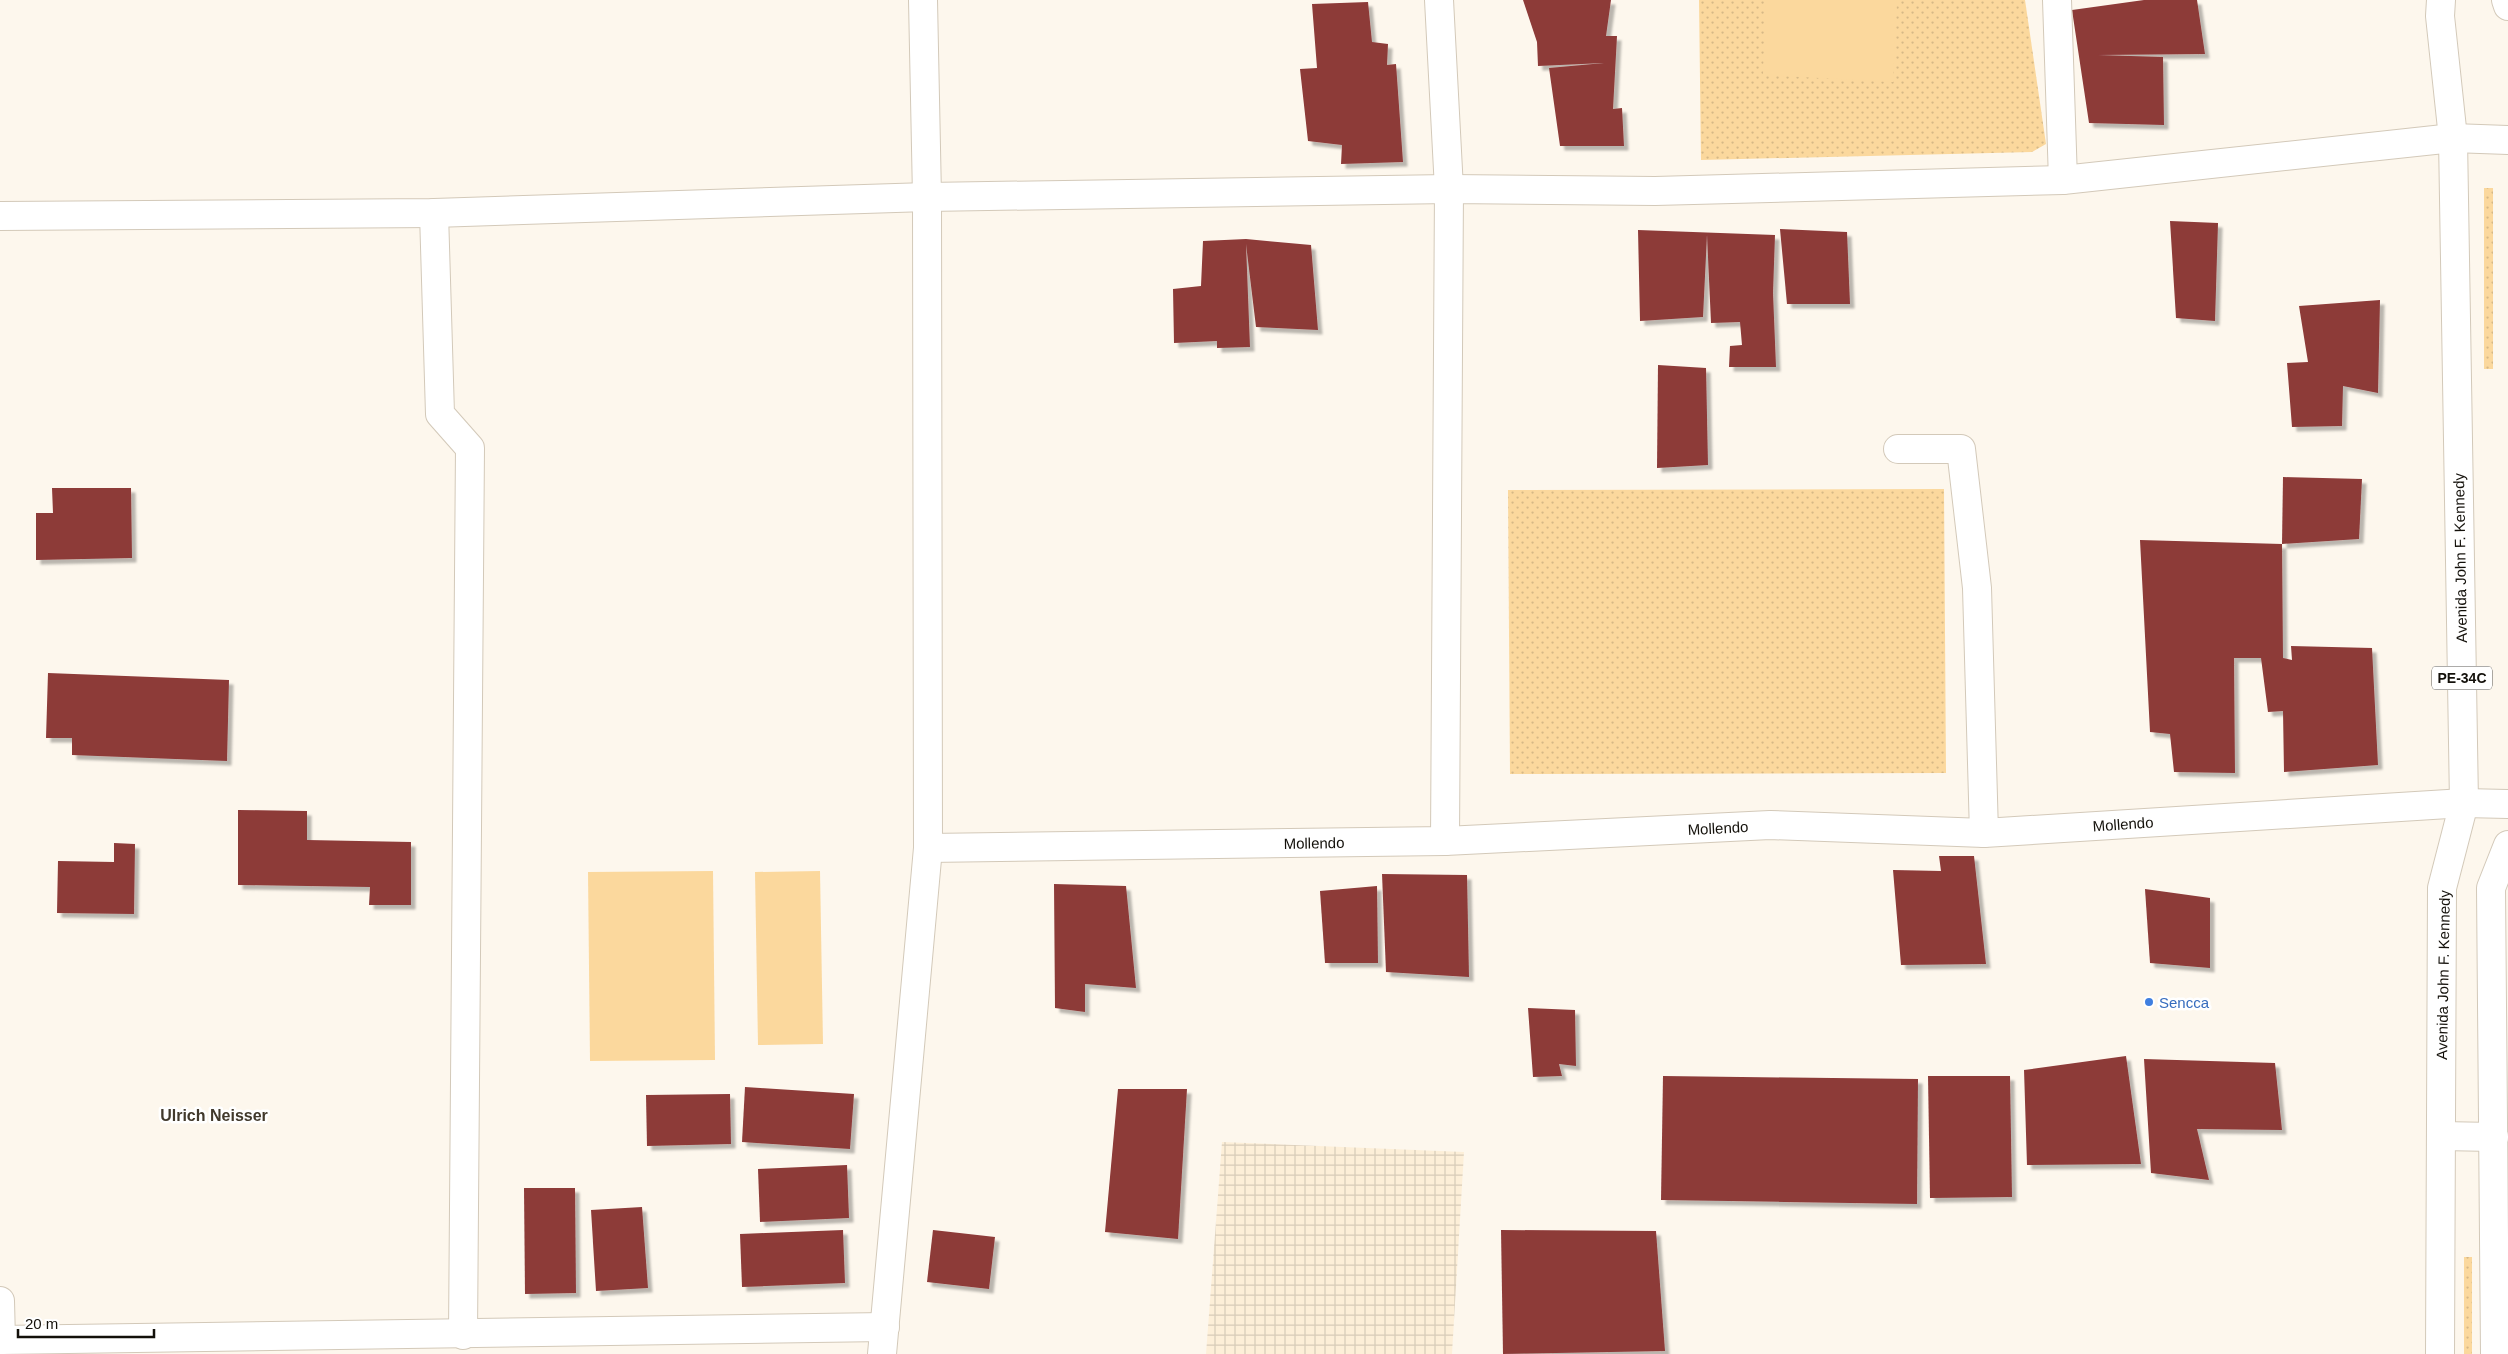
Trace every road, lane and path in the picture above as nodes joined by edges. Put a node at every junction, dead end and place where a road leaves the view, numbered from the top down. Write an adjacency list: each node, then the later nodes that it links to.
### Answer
1 (923, 0): 11 (street)
2 (1439, 0): 10 (street)
3 (2057, 0): 9 (street)
4 (2441, 0): 7 (street, Avenida John F. Kennedy / PE-34C)
5 (2506, 0): 6 (street)
6 (2508, 6)
7 (2453, 138): 8 (street); 9 (street); 15 (street, Avenida John F. Kennedy / PE-34C)
8 (2508, 140)
9 (2063, 180): 10 (street)
10 (1449, 188): 11 (street); 18 (street)
11 (926, 197): 12 (street); 20 (street)
12 (434, 213): 13 (street); 25 (street)
13 (0, 216)
14 (1898, 449): 17 (street)
15 (2464, 802): 16 (street, Mollendo); 17 (street, Mollendo); 21 (street, Avenida John F. Kennedy / PE-34C)
16 (2508, 804)
17 (1984, 833): 18 (street, Mollendo)
18 (1445, 841): 20 (street, Mollendo)
19 (2508, 845): 22 (street)
20 (928, 848): 24 (street)
21 (2442, 1136): 22 (street); 28 (street, Avenida John F. Kennedy / PE-34C)
22 (2494, 1137): 29 (street)
23 (0, 1301): 26 (street)
24 (886, 1327): 25 (street); 27 (street)
25 (463, 1334): 26 (street)
26 (0, 1340)
27 (882, 1354)
28 (2440, 1354)
29 (2495, 1354)

